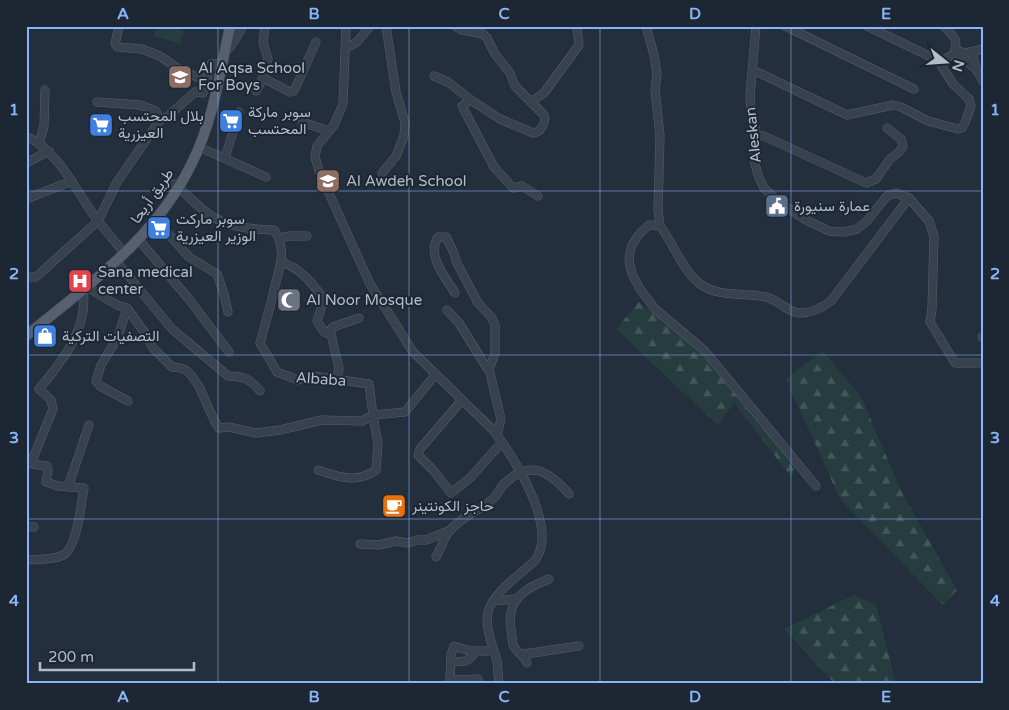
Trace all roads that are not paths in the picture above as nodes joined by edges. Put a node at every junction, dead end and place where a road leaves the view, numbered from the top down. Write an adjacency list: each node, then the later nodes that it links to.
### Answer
1 (119, 26): 28 (street)
2 (226, 26): 20 (main road, طريق أريحا)
3 (230, 26): 20 (main road, طريق أريحا)
4 (243, 26): 20 (street)
5 (265, 26): 27 (street)
6 (346, 26): 18 (street)
7 (370, 26): 18 (street)
8 (386, 26): 48 (street)
9 (455, 26): 34 (street)
10 (578, 26): 34 (street)
11 (646, 26): 57 (street)
12 (756, 26): 25 (street, Aleskan)
13 (785, 26): 30 (street)
14 (867, 26): 22 (street)
15 (944, 26): 17 (street)
16 (316, 42): 27 (street)
17 (956, 46): 21 (street); 22 (street); 24 (street)
18 (346, 48): 40 (street)
19 (983, 49): 21 (street)
20 (222, 52): 23 (main road, طريق أريحا); 44 (main road, طريق أريحا)
21 (972, 52): 24 (street)
22 (938, 60): 25 (street)
23 (217, 64): 28 (street); 51 (main road, طريق أريحا)
24 (976, 69): 29 (street)
25 (753, 70): 41 (street, Aleskan)
26 (434, 76): 33 (street)
27 (263, 78): 32 (street)
28 (207, 81): 37 (street)
29 (983, 81)
30 (914, 89)
31 (45, 90): 43 (street)
32 (256, 91)
33 (471, 100): 34 (street); 52 (street)
34 (532, 101)
35 (97, 102): 37 (street)
36 (239, 112): 46 (street)
37 (160, 120): 56 (street)
38 (302, 122): 40 (street)
39 (887, 128): 41 (street)
40 (329, 131): 77 (street)
41 (755, 135): 53 (street, Aleskan)
42 (26, 136): 43 (street)
43 (39, 144): 45 (street)
44 (199, 148): 46 (street); 51 (main road, طريق أريحا)
45 (49, 151): 47 (street); 50 (street)
46 (225, 158): 49 (street)
47 (26, 163)
48 (382, 172)
49 (266, 176)
50 (72, 181): 54 (street); 56 (street)
51 (176, 186): 55 (main road, طريق أريحا); 59 (street); 61 (main road, طريق أريحا)
52 (538, 196)
53 (909, 198): 57 (street); 75 (street)
54 (26, 199)
55 (156, 220): 60 (main road, طريق أريحا); 69 (street)
56 (98, 221): 61 (street); 64 (street)
57 (660, 226): 88 (street)
58 (308, 236): 59 (street)
59 (279, 238): 63 (street, Albaba)
60 (139, 240): 62 (main road, طريق أريحا); 74 (street)
61 (121, 250): 71 (main road, طريق أريحا)
62 (117, 262): 65 (main road, طريق أريحا); 79 (street)
63 (281, 262): 72 (street); 78 (street, Albaba)
64 (26, 277)
65 (85, 289): 67 (street); 73 (main road, طريق أريحا); 89 (street)
66 (456, 294): 76 (street)
67 (127, 308): 80 (street); 82 (street)
68 (447, 310): 76 (street)
69 (228, 312)
70 (359, 318): 72 (street)
71 (26, 327)
72 (328, 333): 78 (street)
73 (26, 336)
74 (229, 352)
75 (983, 364)
76 (489, 369): 84 (street)
77 (435, 375): 81 (street); 82 (street)
78 (337, 378): 82 (street, Albaba)
79 (260, 391)
80 (128, 401)
81 (462, 401): 84 (street); 85 (street)
82 (373, 416): 86 (street)
83 (89, 425): 89 (street)
84 (497, 435): 85 (street)
85 (502, 442): 87 (street)
86 (318, 470)
87 (520, 473): 90 (street); 91 (street); 97 (street)
88 (816, 486)
89 (68, 487): 94 (street)
90 (569, 494)
91 (451, 530): 92 (street); 93 (street)
92 (360, 544)
93 (436, 557)
94 (26, 560)
95 (549, 579): 96 (street)
96 (516, 599): 97 (street); 101 (street)
97 (494, 601): 99 (street)
98 (579, 646): 101 (street)
99 (494, 651): 100 (street); 105 (street)
100 (475, 652): 102 (street); 102 (street)
101 (521, 654): 103 (street)
102 (451, 661): 104 (street)
103 (527, 663)
104 (478, 680)
105 (498, 684)

